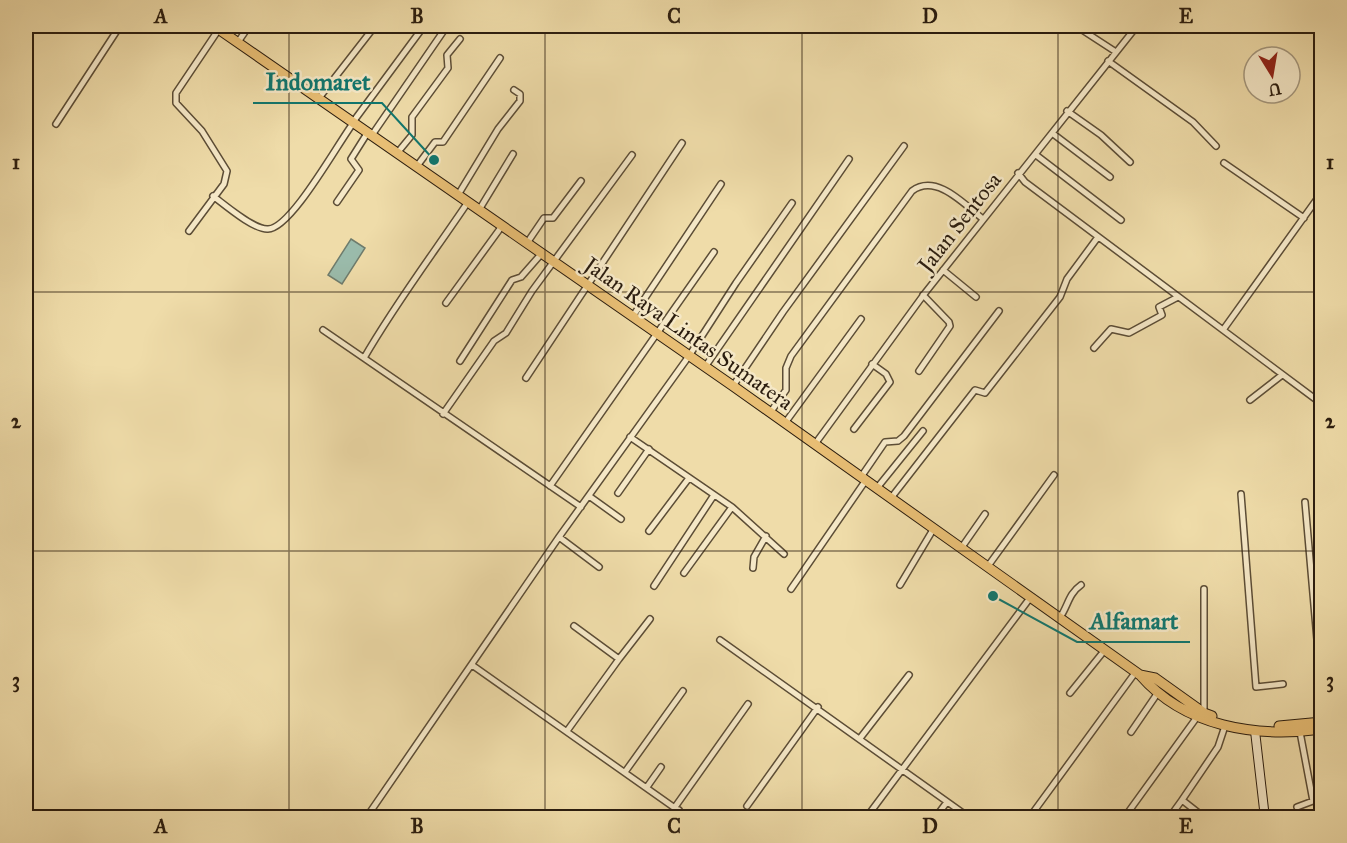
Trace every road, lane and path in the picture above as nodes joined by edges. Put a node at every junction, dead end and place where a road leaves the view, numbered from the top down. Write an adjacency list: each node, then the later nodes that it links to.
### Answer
1 (120, 26): 18 (street)
2 (249, 26): 10 (street)
3 (375, 26): 15 (street)
4 (424, 26): 17 (street)
5 (447, 26): 19 (street)
6 (1076, 26): 11 (street)
7 (1137, 26): 11 (street, Jalan Sentosa)
8 (216, 27): 10 (highway, Jalan Raya Lintas Sumatera); 38 (street)
9 (460, 39): 24 (street)
10 (238, 42): 15 (highway, Jalan Raya Lintas Sumatera)
11 (1116, 52): 13 (street, Jalan Sentosa)
12 (500, 58): 31 (street)
13 (1108, 61): 16 (street, Jalan Sentosa); 23 (street)
14 (514, 90): 37 (street)
15 (319, 98): 17 (highway, Jalan Raya Lintas Sumatera)
16 (1067, 111): 20 (street, Jalan Sentosa); 29 (street)
17 (354, 122): 19 (highway, Jalan Raya Lintas Sumatera); 38 (street)
18 (56, 124)
19 (370, 134): 24 (highway, Jalan Raya Lintas Sumatera); 39 (street)
20 (1052, 134): 27 (street, Jalan Sentosa); 33 (street)
21 (682, 143): 54 (street)
22 (904, 146): 74 (street)
23 (1216, 146)
24 (398, 152): 31 (highway, Jalan Raya Lintas Sumatera)
25 (513, 154): 42 (street)
26 (632, 155): 52 (street)
27 (1036, 155): 32 (street, Jalan Sentosa); 45 (street)
28 (849, 159): 70 (street)
29 (1130, 162)
30 (1224, 163): 43 (street)
31 (417, 166): 37 (highway, Jalan Raya Lintas Sumatera)
32 (1018, 173): 44 (street, Jalan Sentosa); 48 (street)
33 (1110, 177)
34 (581, 181): 49 (street)
35 (721, 184): 60 (street)
36 (1322, 192): 43 (street)
37 (458, 195): 40 (highway, Jalan Raya Lintas Sumatera)
38 (213, 196): 47 (street)
39 (338, 202)
40 (468, 202): 42 (highway, Jalan Raya Lintas Sumatera); 67 (street)
41 (792, 203): 66 (street)
42 (479, 210): 46 (highway, Jalan Raya Lintas Sumatera)
43 (1304, 218): 63 (street)
44 (983, 219): 53 (street, Jalan Sentosa); 77 (street)
45 (1121, 220)
46 (502, 226): 49 (highway, Jalan Raya Lintas Sumatera); 58 (street)
47 (189, 231)
48 (1098, 237): 57 (street); 94 (street)
49 (527, 243): 51 (highway, Jalan Raya Lintas Sumatera)
50 (714, 252): 64 (street)
51 (542, 254): 52 (highway, Jalan Raya Lintas Sumatera); 68 (street)
52 (555, 263): 54 (highway, Jalan Raya Lintas Sumatera); 78 (street)
53 (942, 270): 55 (street, Jalan Sentosa); 56 (street)
54 (588, 285): 60 (highway, Jalan Raya Lintas Sumatera); 73 (street)
55 (923, 295): 69 (street, Jalan Sentosa); 71 (street)
56 (976, 297)
57 (1178, 297): 63 (street); 65 (street)
58 (446, 303)
59 (999, 311): 87 (street)
60 (633, 316): 64 (highway, Jalan Raya Lintas Sumatera)
61 (861, 319): 79 (street)
62 (323, 330): 67 (street)
63 (1223, 330): 72 (street)
64 (657, 333): 66 (highway, Jalan Raya Lintas Sumatera); 88 (street)
65 (1094, 348)
66 (689, 356): 70 (highway, Jalan Raya Lintas Sumatera); 82 (street)
67 (364, 358): 78 (street)
68 (460, 361)
69 (872, 364): 80 (street); 83 (street, Jalan Sentosa)
70 (705, 367): 74 (highway, Jalan Raya Lintas Sumatera)
71 (919, 370)
72 (1282, 375): 75 (street); 76 (street)
73 (526, 378)
74 (733, 386): 77 (highway, Jalan Raya Lintas Sumatera)
75 (1250, 400)
76 (1322, 404)
77 (770, 413): 79 (highway, Jalan Raya Lintas Sumatera)
78 (443, 414): 88 (street)
79 (785, 423): 83 (highway, Jalan Raya Lintas Sumatera)
80 (854, 429)
81 (923, 431): 89 (street)
82 (630, 437): 84 (street); 93 (street)
83 (815, 444): 87 (highway, Jalan Raya Lintas Sumatera)
84 (649, 449): 86 (street); 90 (street)
85 (1054, 475): 106 (street)
86 (689, 478): 92 (street); 101 (street)
87 (863, 478): 89 (highway, Jalan Raya Lintas Sumatera); 113 (street)
88 (550, 486): 96 (street)
89 (877, 488): 94 (highway, Jalan Raya Lintas Sumatera)
90 (618, 493)
91 (1241, 494): 125 (street)
92 (714, 495): 97 (street); 112 (street)
93 (589, 496): 96 (street); 99 (street)
94 (891, 498): 100 (highway, Jalan Raya Lintas Sumatera)
95 (1305, 502): 129 (street)
96 (581, 507): 103 (street)
97 (732, 507): 102 (street); 109 (street)
98 (985, 514): 104 (street)
99 (621, 519)
100 (934, 528): 104 (highway, Jalan Raya Lintas Sumatera); 110 (street)
101 (649, 531)
102 (766, 536): 105 (street); 108 (street)
103 (559, 537): 107 (street); 122 (street)
104 (962, 547): 106 (highway, Jalan Raya Lintas Sumatera)
105 (784, 554)
106 (988, 566): 115 (highway, Jalan Raya Lintas Sumatera)
107 (599, 567)
108 (753, 568)
109 (684, 573)
110 (900, 585)
111 (1081, 585): 117 (street)
112 (654, 586)
113 (791, 589)
114 (1204, 589): 132 (street)
115 (1030, 598): 117 (highway, Jalan Raya Lintas Sumatera); 142 (street)
116 (650, 619): 121 (street)
117 (1059, 619): 120 (highway, Jalan Raya Lintas Sumatera)
118 (574, 627): 121 (street)
119 (720, 639): 131 (street)
120 (1104, 651): 123 (highway, Jalan Raya Lintas Sumatera); 127 (street)
121 (619, 659): 136 (street)
122 (472, 665): 136 (street); 150 (street)
123 (1137, 674): 128 (highway, Jalan Raya Lintas Sumatera); 132 (highway, Jalan Raya Lintas Sumatera); 156 (street)
124 (909, 675): 140 (street)
125 (1283, 684)
126 (683, 691): 143 (street)
127 (1070, 693)
128 (1156, 694): 132 (highway, Jalan Raya Lintas Sumatera); 137 (street)
129 (1322, 697)
130 (748, 704): 149 (street)
131 (818, 707): 140 (street); 147 (street)
132 (1200, 715): 133 (highway, Jalan Raya Lintas Sumatera); 134 (highway, Jalan Raya Lintas Sumatera); 157 (street)
133 (1322, 722)
134 (1226, 726): 138 (highway, Jalan Raya Lintas Sumatera); 145 (street)
135 (1322, 729): 139 (highway, Jalan Raya Lintas Sumatera)
136 (567, 731): 143 (street)
137 (1131, 732)
138 (1255, 732): 139 (highway, Jalan Raya Lintas Sumatera); 160 (street)
139 (1300, 732): 148 (street)
140 (861, 737): 142 (street)
141 (661, 767): 144 (street)
142 (903, 770): 146 (street); 153 (street)
143 (625, 772): 144 (street)
144 (647, 787): 149 (street)
145 (1182, 800): 158 (street); 159 (street)
146 (947, 802): 154 (street); 155 (street)
147 (747, 806)
148 (1297, 807)
149 (677, 808): 151 (street); 152 (street)
150 (366, 818)
151 (674, 818)
152 (689, 818)
153 (866, 818)
154 (935, 818)
155 (970, 818)
156 (1029, 818)
157 (1124, 818)
158 (1168, 818)
159 (1205, 818)
160 (1265, 818)

